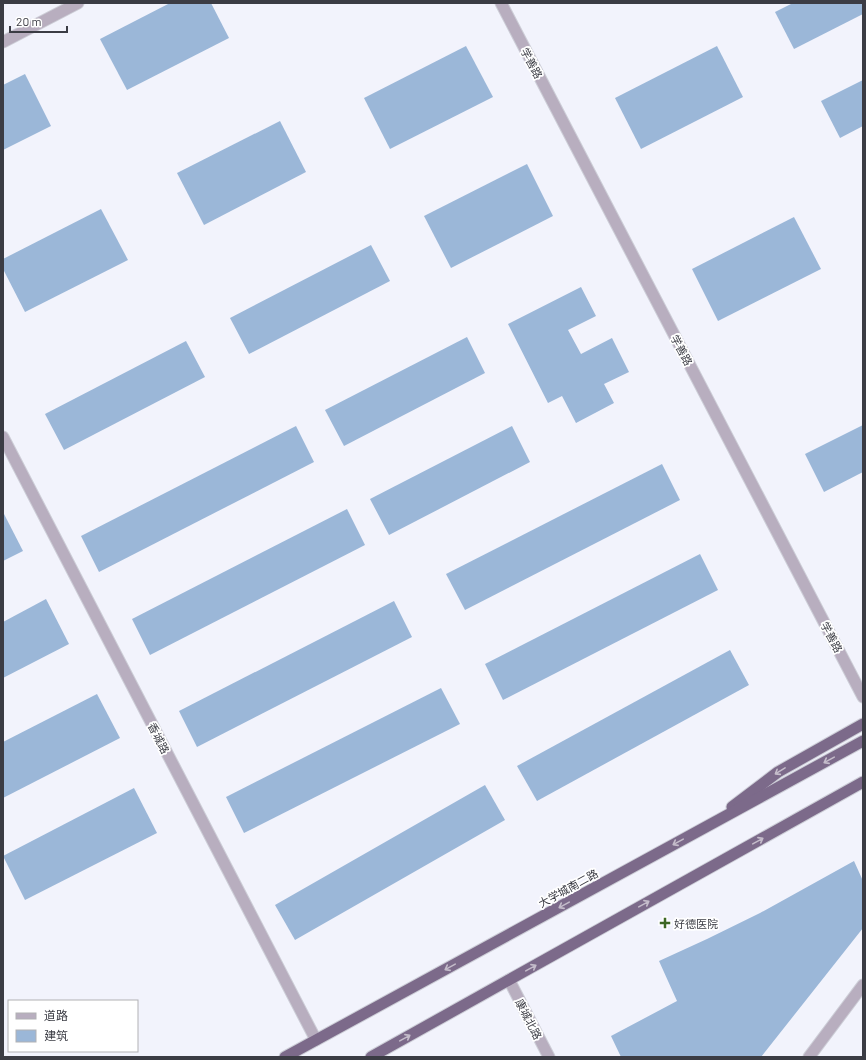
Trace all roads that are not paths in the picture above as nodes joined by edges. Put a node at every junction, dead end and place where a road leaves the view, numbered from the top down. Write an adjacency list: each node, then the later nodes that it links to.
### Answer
1 (78, 3): 3 (street)
2 (501, 3): 5 (street, 学善路)
3 (3, 42)
4 (3, 437): 12 (street, 香城路)
5 (863, 697)
6 (863, 724): 9 (highway, one-way to 9)
7 (863, 741): 9 (highway, 大学城南二路, one-way to 9)
8 (863, 782): 10 (highway, one-way to 8)
9 (700, 830): 12 (highway, 大学城南二路, one-way to 12)
10 (509, 980): 14 (highway, one-way to 10); 15 (street, 康城北路)
11 (863, 985): 16 (street)
12 (316, 1040): 13 (highway, 大学城南二路)
13 (285, 1057)
14 (371, 1057)
15 (549, 1057)
16 (809, 1057)

